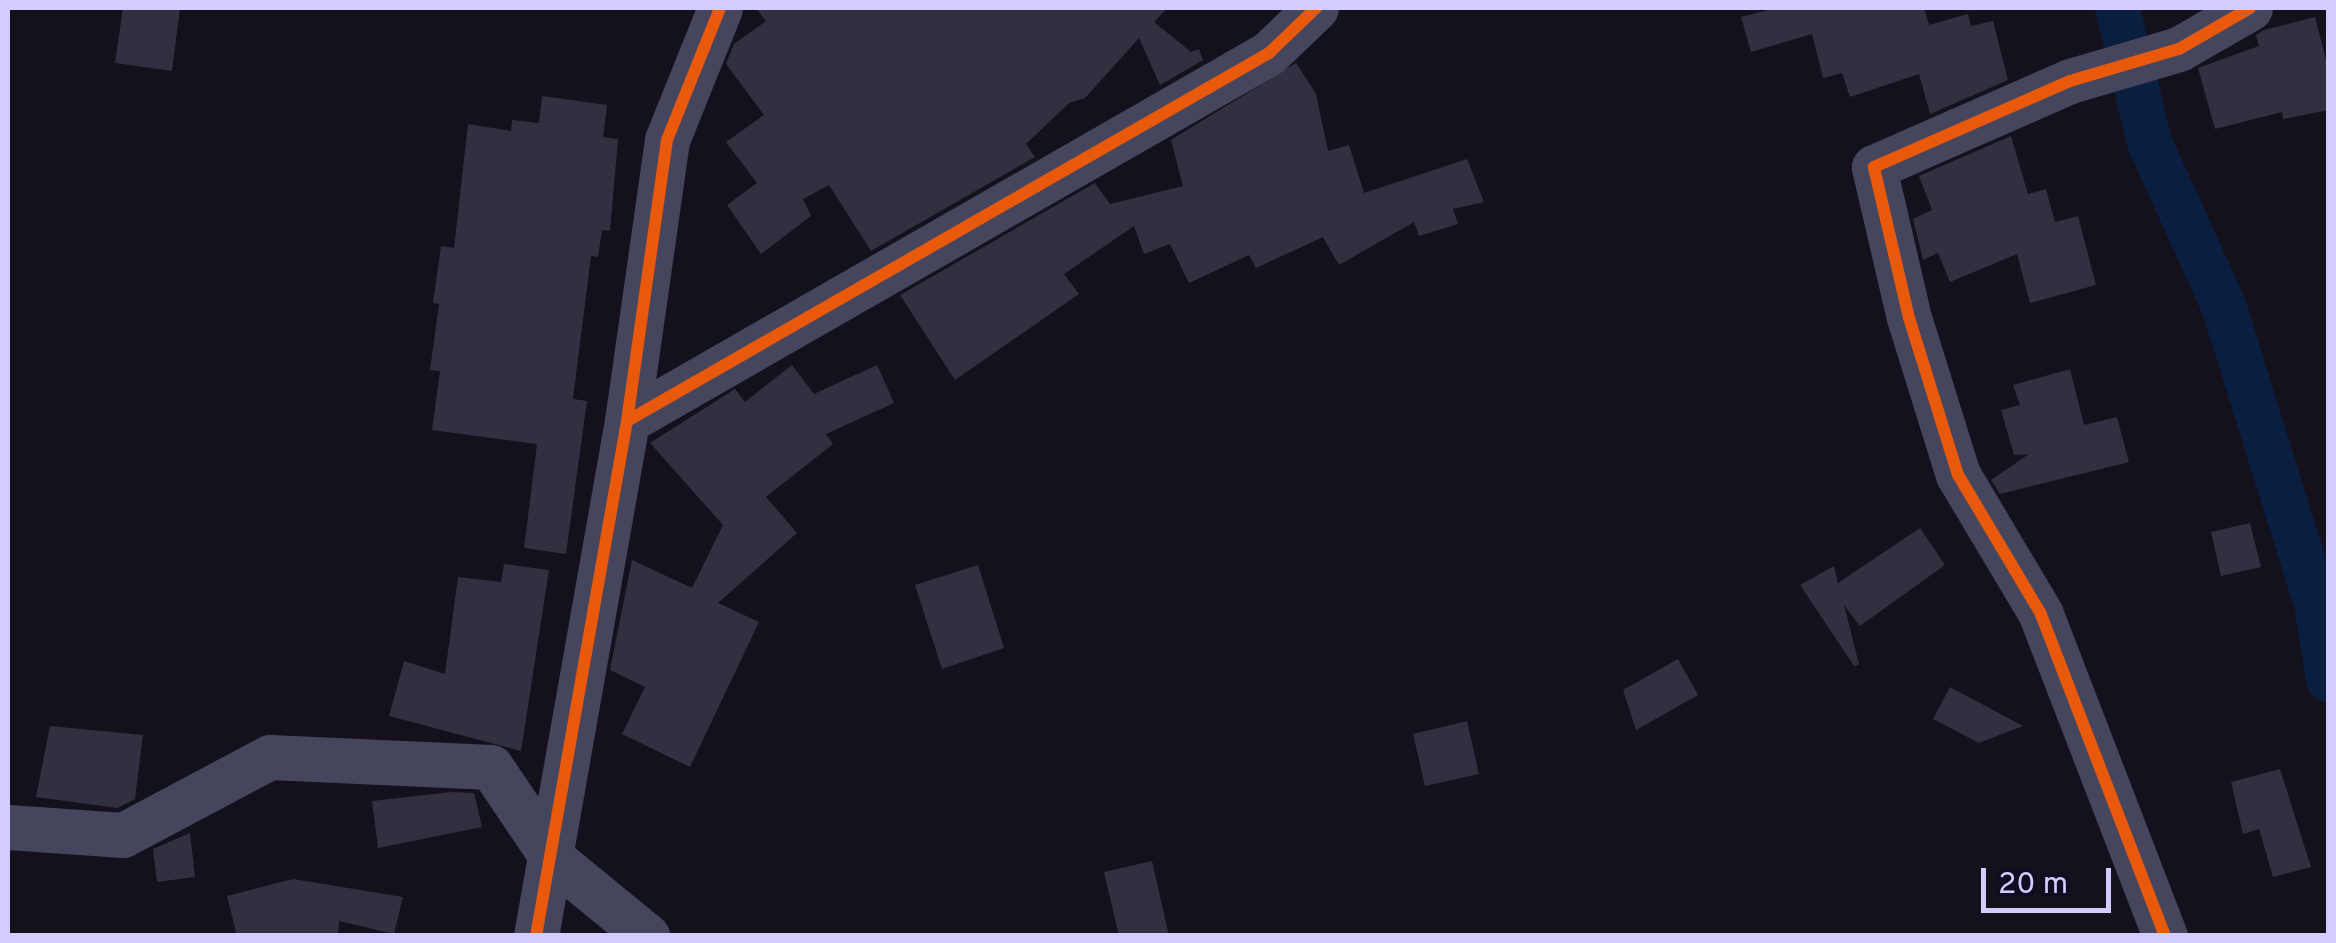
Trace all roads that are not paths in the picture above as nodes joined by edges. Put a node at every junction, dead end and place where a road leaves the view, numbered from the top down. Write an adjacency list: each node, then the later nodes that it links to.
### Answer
1 (720, 8): 4 (street)
2 (1316, 8): 4 (street)
3 (2250, 8): 9 (street)
4 (627, 421): 6 (street)
5 (8, 828): 6 (street)
6 (552, 860): 7 (street); 8 (street)
7 (536, 936)
8 (647, 936)
9 (2166, 936)

